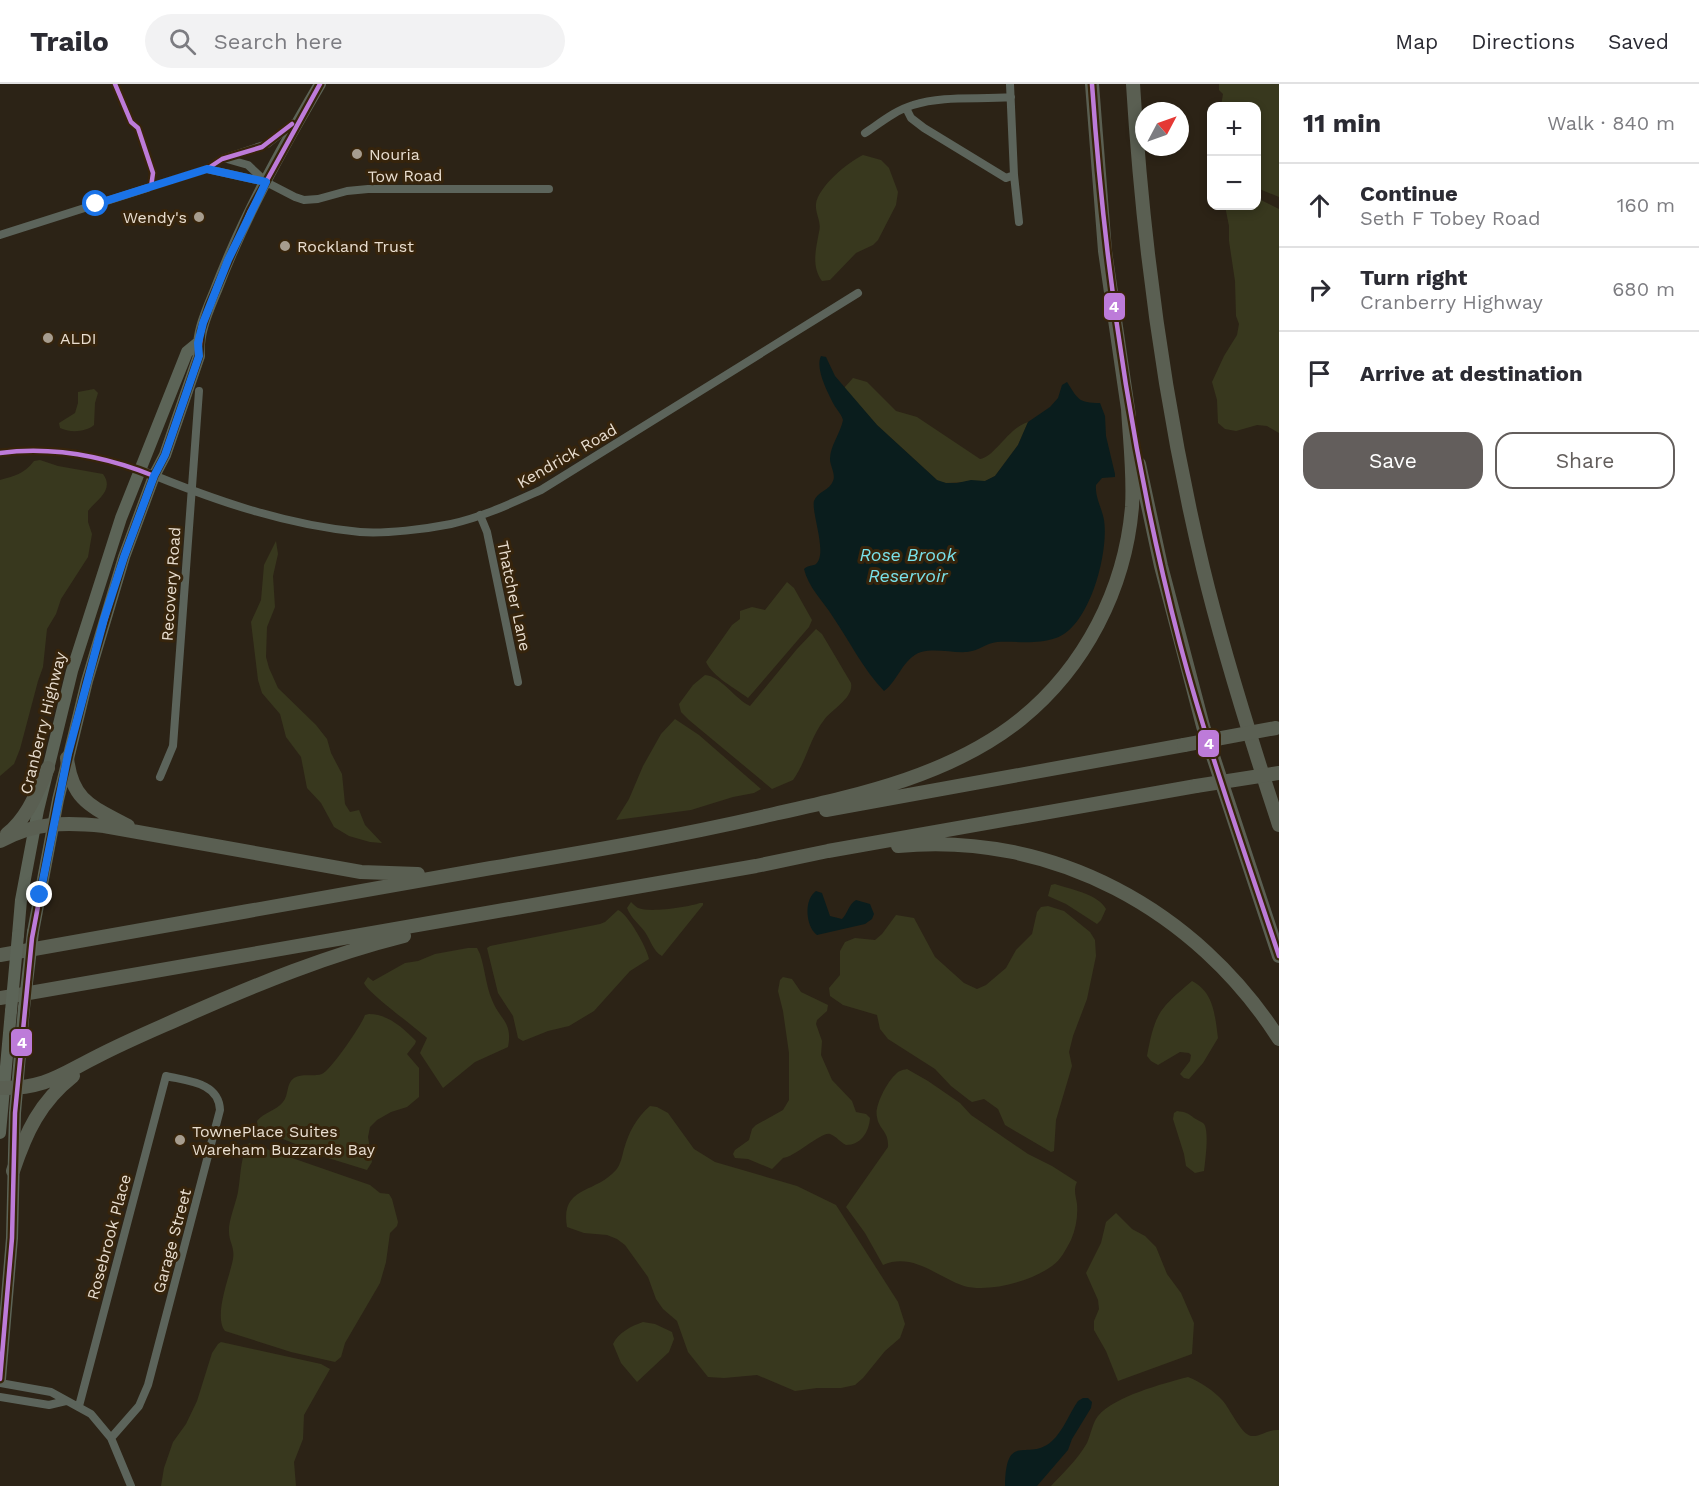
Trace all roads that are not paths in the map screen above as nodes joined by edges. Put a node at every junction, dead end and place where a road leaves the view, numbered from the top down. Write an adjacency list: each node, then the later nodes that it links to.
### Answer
1 (320, 84): 7 (main road, Cranberry Highway)
2 (1010, 84): 5 (street)
3 (1092, 84): 19 (highway)
4 (1133, 84): 32 (highway)
5 (1011, 97): 6 (street); 11 (street)
6 (906, 108): 8 (street); 11 (street)
7 (300, 118): 9 (street); 12 (main road, Cranberry Highway)
8 (865, 133)
9 (222, 159): 10 (street); 12 (street)
10 (207, 169): 12 (street); 15 (street)
11 (1014, 176): 14 (street)
12 (266, 182): 13 (street, Tow Road); 17 (main road, Cranberry Highway)
13 (549, 189)
14 (1019, 222)
15 (0, 235)
16 (858, 293): 23 (street, Kendrick Road)
17 (198, 343): 20 (main road, Cranberry Highway); 21 (main road, Cranberry Highway)
18 (199, 391): 22 (street, Recovery Road)
19 (1128, 409): 30 (highway); 40 (highway)
20 (141, 470): 21 (street, Kendrick Road); 27 (main road, Cranberry Highway)
21 (154, 476): 22 (street, Kendrick Road); 26 (main road, Cranberry Highway)
22 (191, 491): 23 (street, Kendrick Road); 29 (street, Recovery Road)
23 (480, 515): 24 (street, Thatcher Lane)
24 (518, 682)
25 (1277, 728): 30 (highway, bridge)
26 (67, 758): 31 (main road, Cranberry Highway); 34 (highway)
27 (48, 768): 33 (main road, Cranberry Highway); 35 (highway)
28 (1279, 772): 36 (highway, bridge)
29 (160, 777)
30 (759, 818): 37 (highway)
31 (53, 824): 33 (highway); 34 (highway); 45 (main road, Cranberry Highway, bridge)
32 (1279, 825)
33 (35, 826): 35 (highway); 45 (main road, Cranberry Highway, bridge)
34 (137, 832): 37 (highway)
35 (0, 840)
36 (756, 866): 38 (highway); 42 (highway)
37 (477, 871): 39 (highway)
38 (502, 911): 41 (highway); 43 (highway)
39 (0, 955)
40 (1279, 956)
41 (0, 998)
42 (1279, 1039)
43 (97, 1056): 45 (highway); 47 (highway)
44 (166, 1076): 52 (street, Rosebrook Place); 53 (street, Garage Street)
45 (7, 1088): 46 (main road, Cranberry Highway); 47 (main road, Cranberry Highway)
46 (0, 1133)
47 (13, 1171): 48 (main road, Cranberry Highway)
48 (0, 1379)
49 (0, 1383): 51 (street)
50 (0, 1397): 51 (street)
51 (66, 1401): 52 (street)
52 (79, 1406): 53 (street)
53 (111, 1438): 54 (street)
54 (131, 1486)

